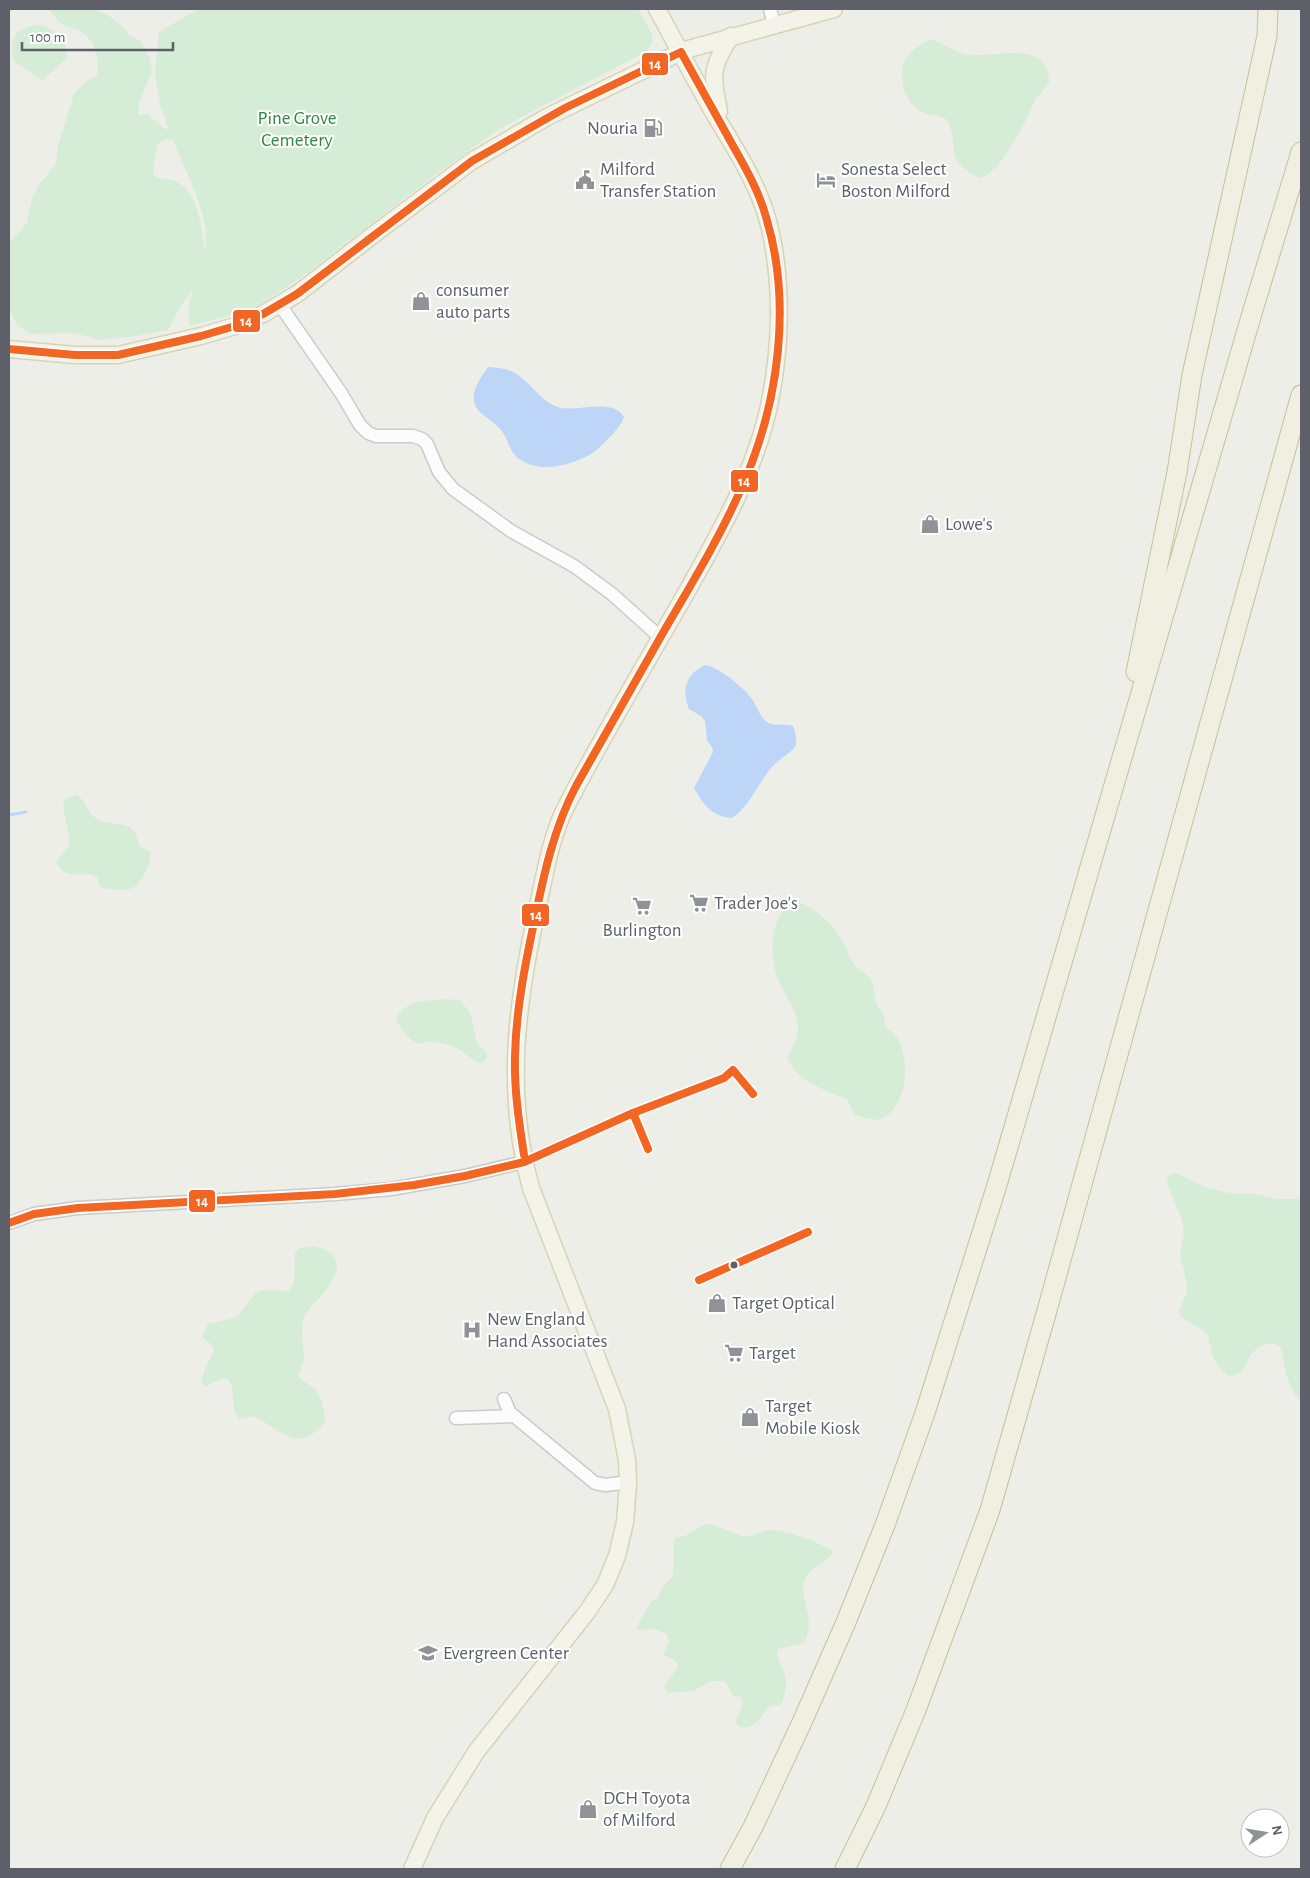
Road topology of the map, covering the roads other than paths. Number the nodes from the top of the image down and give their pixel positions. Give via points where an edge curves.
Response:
1 (657, 9) edge
2 (770, 9) edge
3 (834, 9) edge
4 (1268, 9) edge
5 (774, 25) junction
6 (731, 36) junction
7 (681, 52) junction
8 (722, 126) junction
9 (1301, 152) edge
10 (280, 305) junction
11 (9, 349) edge
12 (1301, 395) edge
13 (660, 638) junction
14 (1106, 812) junction
15 (524, 1162) junction
16 (9, 1224) edge
17 (504, 1399) dead end
18 (514, 1416) junction
19 (456, 1418) dead end
20 (628, 1482) junction
21 (412, 1869) edge
22 (730, 1869) edge
23 (845, 1869) edge

1 - 7 main road
2 - 5 street
3 - 5 main road
4 - 14 highway via 1266,36 1192,375 1156,576
5 - 6 main road
6 - 7 main road
6 - 8 main road via 717,58 714,70
7 - 8 main road
7 - 10 main road via 565,108 472,161
8 - 13 main road via 757,193 770,231 778,308 775,371 758,445 743,484
9 - 14 highway
10 - 11 main road via 228,328 118,354 75,355
10 - 13 street via 364,430 376,436 422,439 439,472 453,489 511,531 574,566 612,594
12 - 23 highway via 990,1510 916,1710 876,1806
13 - 15 main road via 585,772 563,815 552,847 526,958 516,1033 515,1077
14 - 22 highway via 969,1276 905,1469 846,1622 799,1728
15 - 16 street via 391,1189 78,1208 34,1214
15 - 20 main road via 531,1188 617,1409
17 - 18 street
18 - 19 street
18 - 20 street via 595,1483
20 - 21 main road via 626,1522 605,1585 476,1752 435,1818

